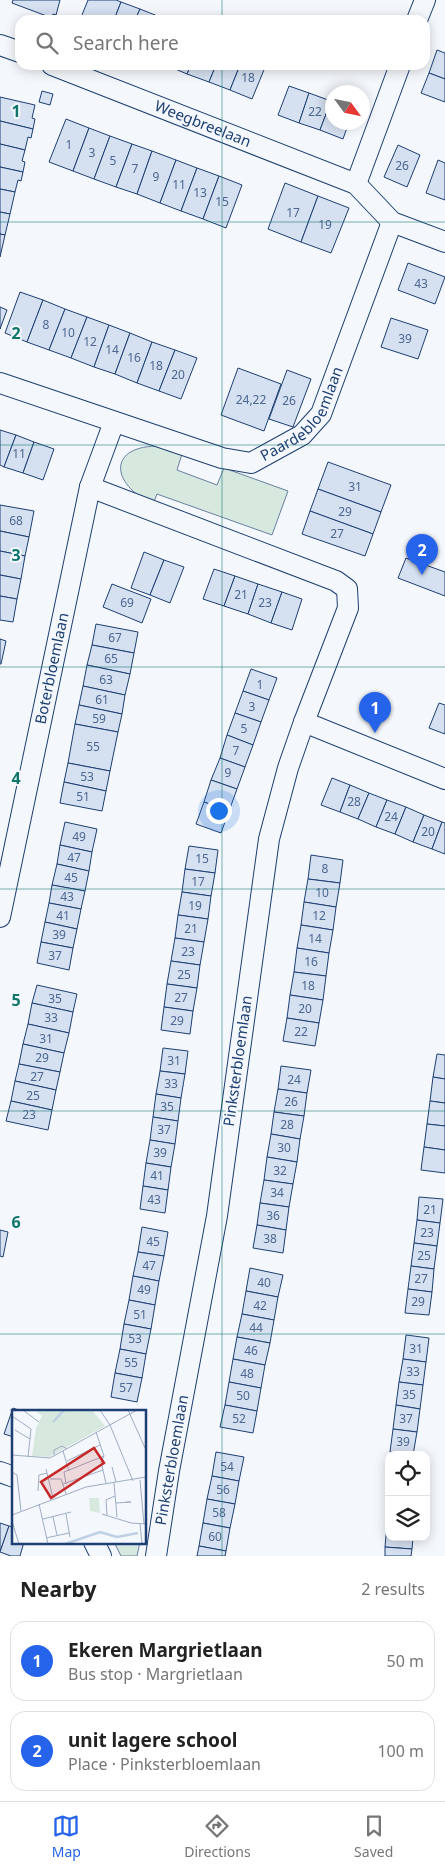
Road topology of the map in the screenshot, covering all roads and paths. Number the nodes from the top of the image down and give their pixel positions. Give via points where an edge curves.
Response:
1 (424, 0) edge
2 (419, 15) edge
3 (0, 45) edge
4 (15, 50) edge
5 (65, 70) edge
6 (398, 70) edge
7 (356, 184) junction
8 (392, 222) junction
9 (445, 242) edge
10 (0, 383) edge
11 (114, 422) junction
12 (90, 487) junction
13 (304, 722) junction
14 (445, 779) edge
15 (0, 917) edge
16 (0, 1472) edge
17 (12, 1476) edge
18 (153, 1513) edge
19 (95, 1544) edge
20 (101, 1556) edge
21 (156, 1556) edge

1 - 2 street
3 - 4 street
5 - 7 street, Weegbreelaan
6 - 7 street
7 - 8 street, Weegbreelaan
8 - 9 street, Weegbreelaan
8 - 11 street, Paardebloemlaan via 320,414 302,435 252,463 222,458
10 - 11 street, Paardebloemlaan
11 - 12 street, Boterbloemlaan
12 - 13 street, Pinksterbloemlaan via 336,581 347,589 348,608
12 - 15 street, Boterbloemlaan
13 - 14 street
13 - 18 street, Pinksterbloemlaan via 269,839 217,1216
16 - 17 street
18 - 21 street, Pinksterbloemlaan
19 - 20 street

